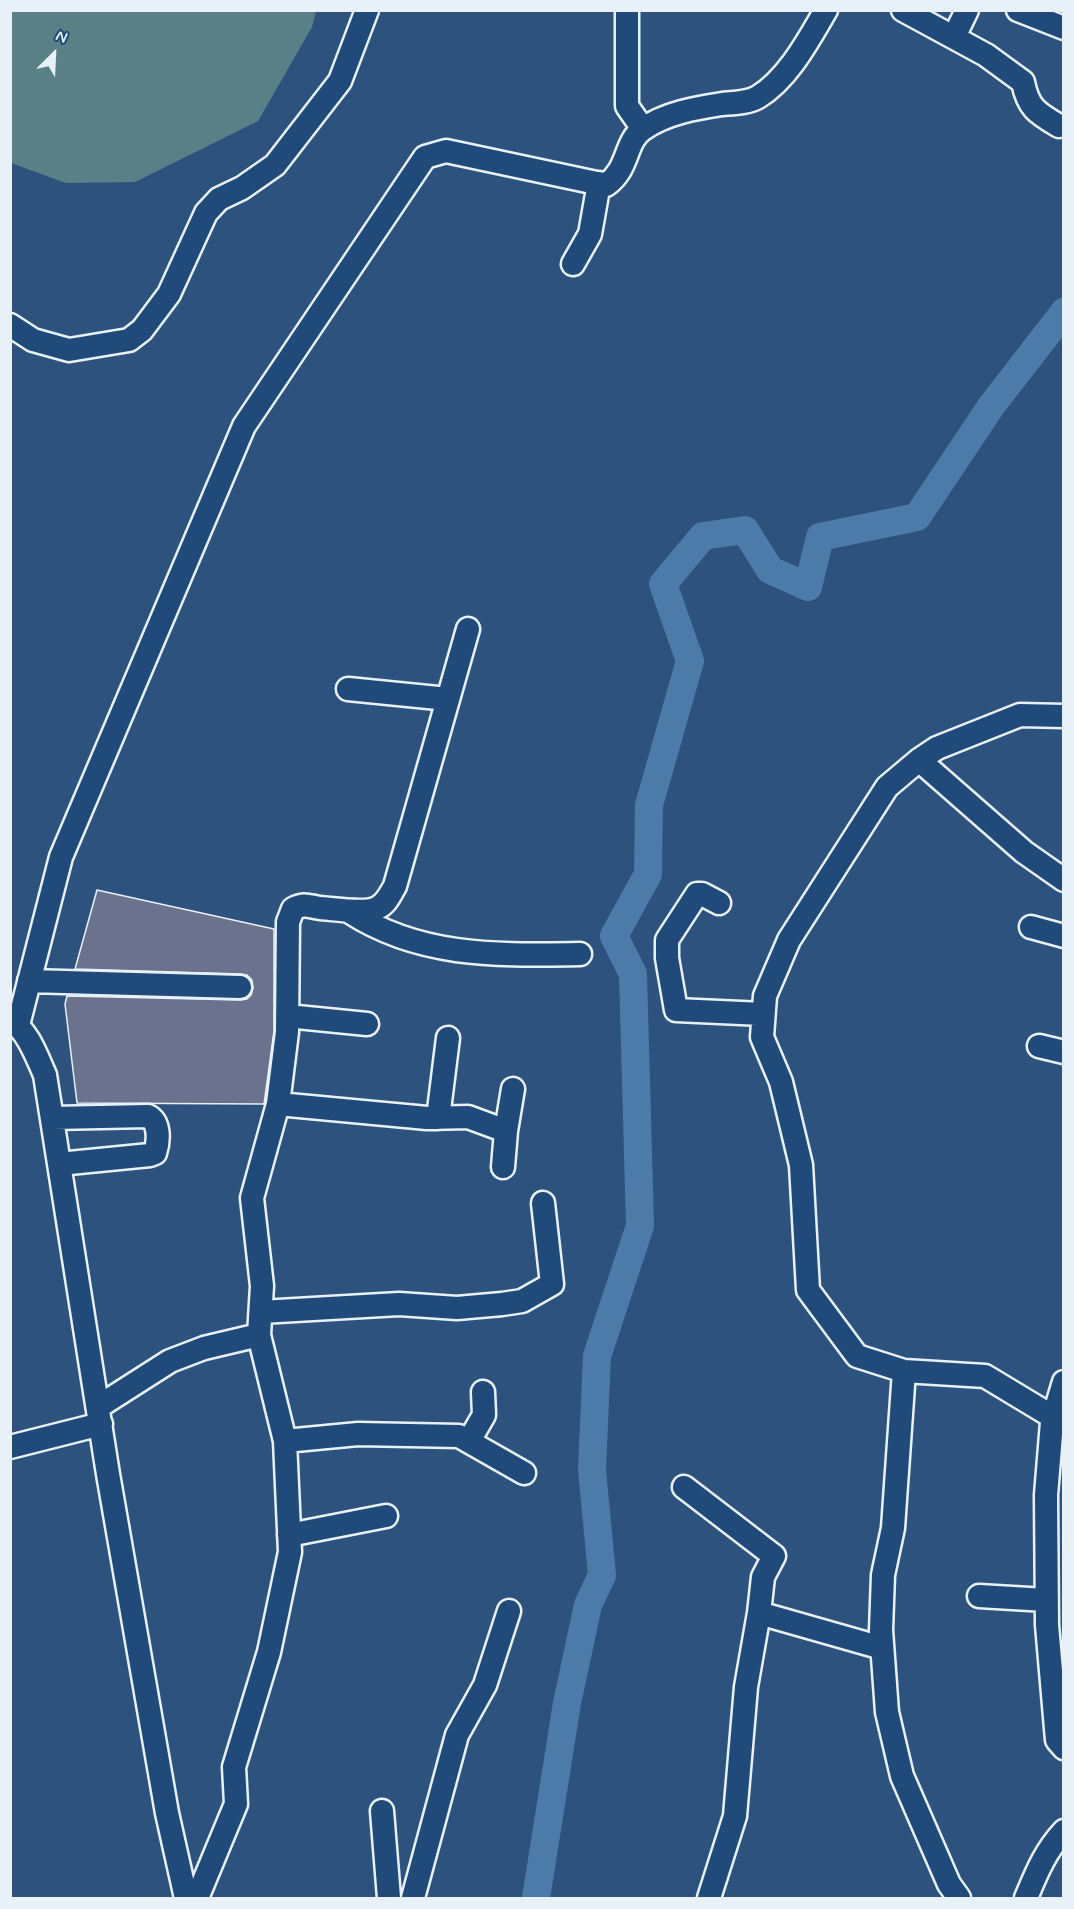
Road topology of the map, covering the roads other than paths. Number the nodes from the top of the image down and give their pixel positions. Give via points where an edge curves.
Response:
1 (367, 10) edge
2 (627, 10) edge
3 (826, 10) edge
4 (903, 10) edge
5 (967, 10) edge
6 (1018, 10) edge
7 (1064, 28) edge
8 (954, 37) junction
9 (1059, 126) dead end
10 (643, 129) junction
11 (599, 183) junction
12 (573, 264) dead end
13 (10, 325) edge
14 (468, 630) dead end
15 (348, 689) dead end
16 (448, 699) junction
17 (1064, 716) edge
18 (919, 759) junction
19 (1064, 880) edge
20 (719, 903) dead end
21 (346, 909) junction
22 (1031, 927) dead end
23 (1064, 936) edge
24 (580, 954) dead end
25 (29, 981) junction
26 (240, 987) dead end
27 (764, 1014) junction
28 (287, 1016) junction
29 (14, 1022) edge
30 (367, 1024) dead end
31 (447, 1038) dead end
32 (1039, 1046) dead end
33 (1064, 1052) edge
34 (513, 1089) dead end
35 (278, 1104) junction
36 (52, 1118) junction
37 (438, 1118) junction
38 (506, 1131) junction
39 (59, 1164) junction
40 (503, 1167) dead end
41 (543, 1203) dead end
42 (261, 1312) junction
43 (259, 1335) junction
44 (904, 1371) junction
45 (1064, 1382) edge
46 (483, 1392) dead end
47 (100, 1415) junction
48 (1056, 1423) edge
49 (285, 1441) junction
50 (469, 1442) junction
51 (10, 1447) edge
52 (524, 1473) dead end
53 (684, 1487) dead end
54 (386, 1516) dead end
55 (289, 1535) junction
56 (979, 1596) dead end
57 (1046, 1600) junction
58 (508, 1611) dead end
59 (759, 1613) junction
60 (882, 1648) junction
61 (1064, 1749) edge
62 (382, 1811) dead end
63 (1064, 1831) edge
64 (186, 1899) edge
65 (197, 1899) edge
66 (388, 1899) edge
67 (413, 1899) edge
68 (709, 1899) edge
69 (959, 1899) edge
70 (1026, 1899) edge

1 - 13 street via 340,81 275,165 219,200 206,213 169,294 142,330 129,340 69,350 33,340
2 - 10 street via 627,106
3 - 10 street via 793,64 758,98 707,106 667,117
4 - 8 street
5 - 8 street
6 - 7 street
8 - 9 street via 1023,82 1027,100 1039,115
10 - 11 street via 634,136 616,178 606,185
11 - 12 street via 590,234
11 - 25 street via 446,151 425,157 244,426 61,857
14 - 16 street
15 - 16 street
16 - 21 street via 395,886 378,908
17 - 18 street via 1020,715
18 - 19 street via 1024,852
18 - 27 street via 887,787 789,940 765,996
20 - 27 street via 697,894 667,940 676,1010
21 - 24 street via 366,922 440,948 490,955
21 - 28 street via 302,904 292,909 288,922
22 - 23 street
25 - 26 street
25 - 29 street
27 - 44 street via 762,1036 781,1083 801,1165 808,1290 857,1356
28 - 30 street
28 - 35 street
29 - 36 street via 32,1044 45,1075
31 - 37 street
32 - 33 street
34 - 38 street
35 - 37 street
35 - 42 street via 252,1198 262,1286
36 - 39 street
36 - 39 street via 148,1116 156,1124 155,1153
37 - 38 street via 468,1118
38 - 40 street
39 - 47 street
41 - 42 street via 552,1284 522,1301 458,1308 399,1304
42 - 43 street
43 - 47 street via 170,1361
43 - 49 street
44 - 48 street via 985,1376
44 - 60 street via 893,1528 883,1575
45 - 48 street
46 - 50 street via 484,1415
47 - 51 street
47 - 64 street via 167,1813
48 - 57 street via 1046,1495
49 - 50 street via 401,1433 459,1436
49 - 55 street
50 - 52 street
53 - 59 street via 774,1556 763,1577
54 - 55 street
55 - 65 street via 291,1552 268,1652 234,1767 236,1804
56 - 57 street
57 - 61 street via 1057,1740
58 - 67 street via 485,1685 457,1735
59 - 60 street
59 - 68 street via 746,1688 735,1816
60 - 69 street via 887,1712 903,1776
62 - 66 street
63 - 70 street via 1037,1869

